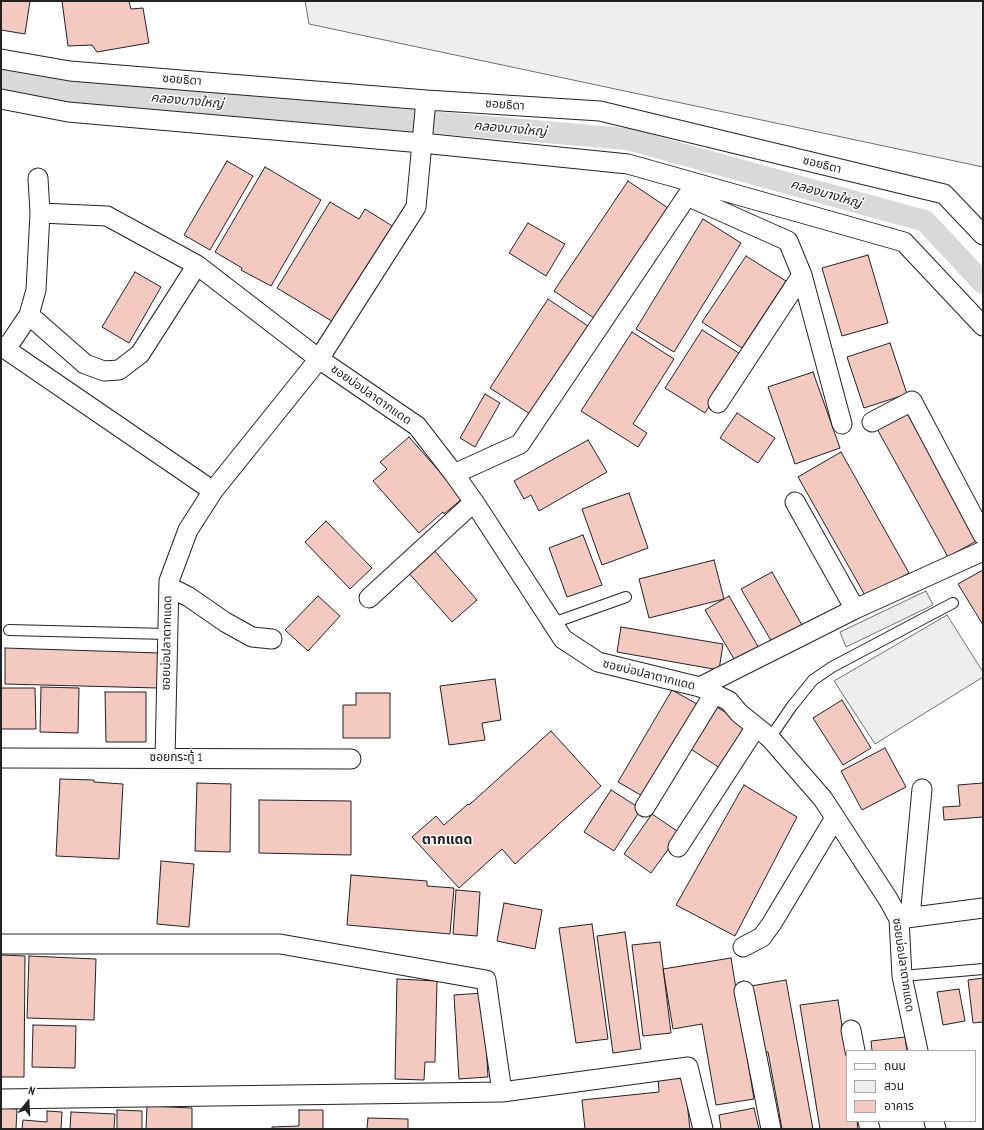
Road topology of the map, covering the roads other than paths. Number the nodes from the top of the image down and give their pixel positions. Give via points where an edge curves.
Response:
1 (1, 59) edge
2 (1, 99) edge
3 (426, 100) junction
4 (422, 144) junction
5 (38, 178) dead end
6 (40, 213) junction
7 (983, 235) edge
8 (197, 265) junction
9 (802, 275) junction
10 (29, 315) junction
11 (983, 326) edge
12 (3, 348) edge
13 (319, 358) junction
14 (718, 403) dead end
15 (872, 422) dead end
16 (842, 424) dead end
17 (454, 474) junction
18 (213, 491) junction
19 (474, 502) junction
20 (795, 502) dead end
21 (983, 535) edge
22 (983, 552) edge
23 (168, 581) junction
24 (626, 597) dead end
25 (369, 598) dead end
26 (953, 604) dead end
27 (855, 609) junction
28 (553, 623) junction
29 (10, 630) dead end
30 (167, 634) junction
31 (272, 639) dead end
32 (707, 691) junction
33 (763, 732) junction
34 (1, 758) edge
35 (165, 758) junction
36 (351, 759) dead end
37 (922, 789) dead end
38 (646, 807) dead end
39 (835, 818) junction
40 (678, 847) dead end
41 (983, 908) edge
42 (904, 918) junction
43 (1, 944) edge
44 (743, 947) dead end
45 (983, 969) edge
46 (902, 976) junction
47 (744, 991) dead end
48 (851, 1030) dead end
49 (855, 1050) edge
50 (918, 1050) edge
51 (502, 1092) junction
52 (1, 1099) edge
53 (704, 1129) edge
54 (772, 1129) edge

1 - 3 street, ซอยธิดา via 70,71
2 - 4 street via 68,112
3 - 4 street, ซอยบ่อปลาตากแดด
3 - 7 street, ซอยธิดา via 600,111 944,194
4 - 11 street via 628,164 904,242
4 - 13 street, ซอยบ่อปลาตากแดด via 416,207
5 - 6 street
6 - 8 street via 107,216
6 - 10 street via 36,290
8 - 10 street via 140,354 119,370 104,371 85,364
8 - 13 street
9 - 14 street
9 - 16 street
9 - 17 street via 788,241 687,196 520,444
10 - 12 street
12 - 18 street
13 - 17 street, ซอยบ่อปลาตากแดด via 416,426
13 - 18 street, ซอยบ่อปลาตากแดด
15 - 21 street via 912,400
17 - 19 street, ซอยบ่อปลาตากแดด
18 - 23 street, ซอยบ่อปลาตากแดด via 188,530
19 - 25 street
19 - 28 street, ซอยบ่อปลาตากแดด
20 - 27 street
22 - 27 street
23 - 30 street, ซอยบ่อปลาตากแดด
23 - 31 street via 171,588 225,622 252,636
24 - 28 lane
26 - 33 lane via 832,667 813,680 792,706
27 - 32 street
28 - 32 street, ซอยบ่อปลาตากแดด via 563,639 598,662
29 - 30 lane
30 - 35 street, ซอยบ่อปลาตากแดด
32 - 33 street, ซอยบ่อปลาตากแดด via 728,701
32 - 38 street
33 - 39 street, ซอยบ่อปลาตากแดด via 823,799
33 - 40 street
34 - 35 street, ซอยกระทู้ 1
35 - 36 street, ซอยกระทู้ 1
37 - 42 street
39 - 42 street, ซอยบ่อปลาตากแดด via 888,899
39 - 44 street via 772,923 762,937
41 - 42 street
42 - 46 street, ซอยบ่อปลาตากแดด
43 - 51 street via 280,944 486,980
45 - 46 lane
46 - 50 street, ซอยบ่อปลาตากแดด
47 - 54 street
48 - 49 street
51 - 52 street
51 - 53 street via 688,1066

